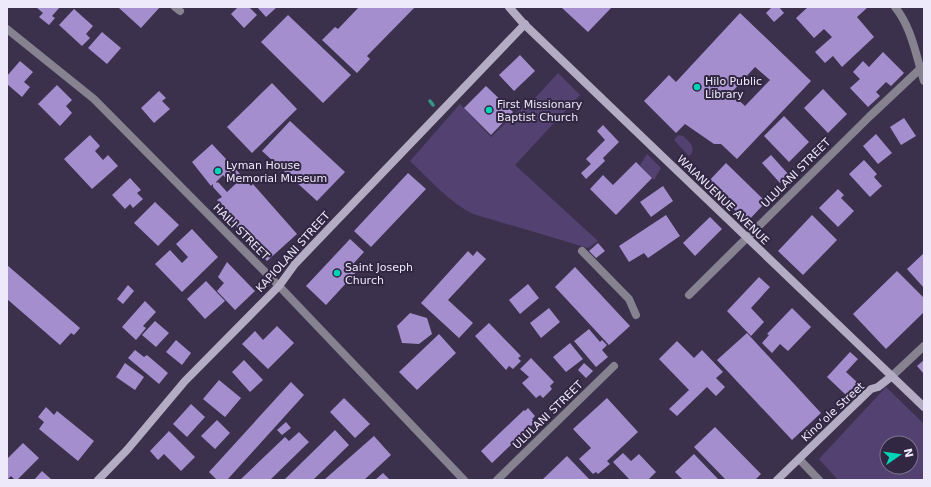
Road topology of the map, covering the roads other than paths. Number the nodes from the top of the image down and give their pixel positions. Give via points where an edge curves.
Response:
1 (509, 7) edge
2 (895, 7) edge
3 (525, 24) junction
4 (7, 29) edge
5 (920, 69) junction
6 (924, 81) edge
7 (747, 238) junction
8 (582, 251) dead end
9 (279, 286) junction
10 (689, 295) dead end
11 (636, 315) dead end
12 (924, 346) edge
13 (614, 366) dead end
14 (892, 376) junction
15 (924, 407) edge
16 (799, 459) junction
17 (98, 480) edge
18 (464, 480) edge
19 (498, 480) edge
20 (777, 480) edge
21 (819, 480) edge

1 - 3 street, WAIANUENUE AVENUE
2 - 5 street via 902,16 913,43
3 - 7 street, WAIANUENUE AVENUE
3 - 9 street, KAPIOLANI STREET via 295,264
4 - 9 street, HAILI STREET via 94,99
5 - 6 street
5 - 7 street, ULULANI STREET
7 - 10 street, ULULANI STREET
7 - 14 street, WAIANUENUE AVENUE
8 - 11 street via 629,299
9 - 17 street, KAPIOLANI STREET via 185,381
9 - 18 street, HAILI STREET
12 - 14 street, Kinoʻole Street
13 - 19 street, ULULANI STREET
14 - 15 street, WAIANUENUE AVENUE
14 - 16 street, Kinoʻole Street via 878,387 870,389
16 - 20 street, Kinoʻole Street
16 - 21 street

